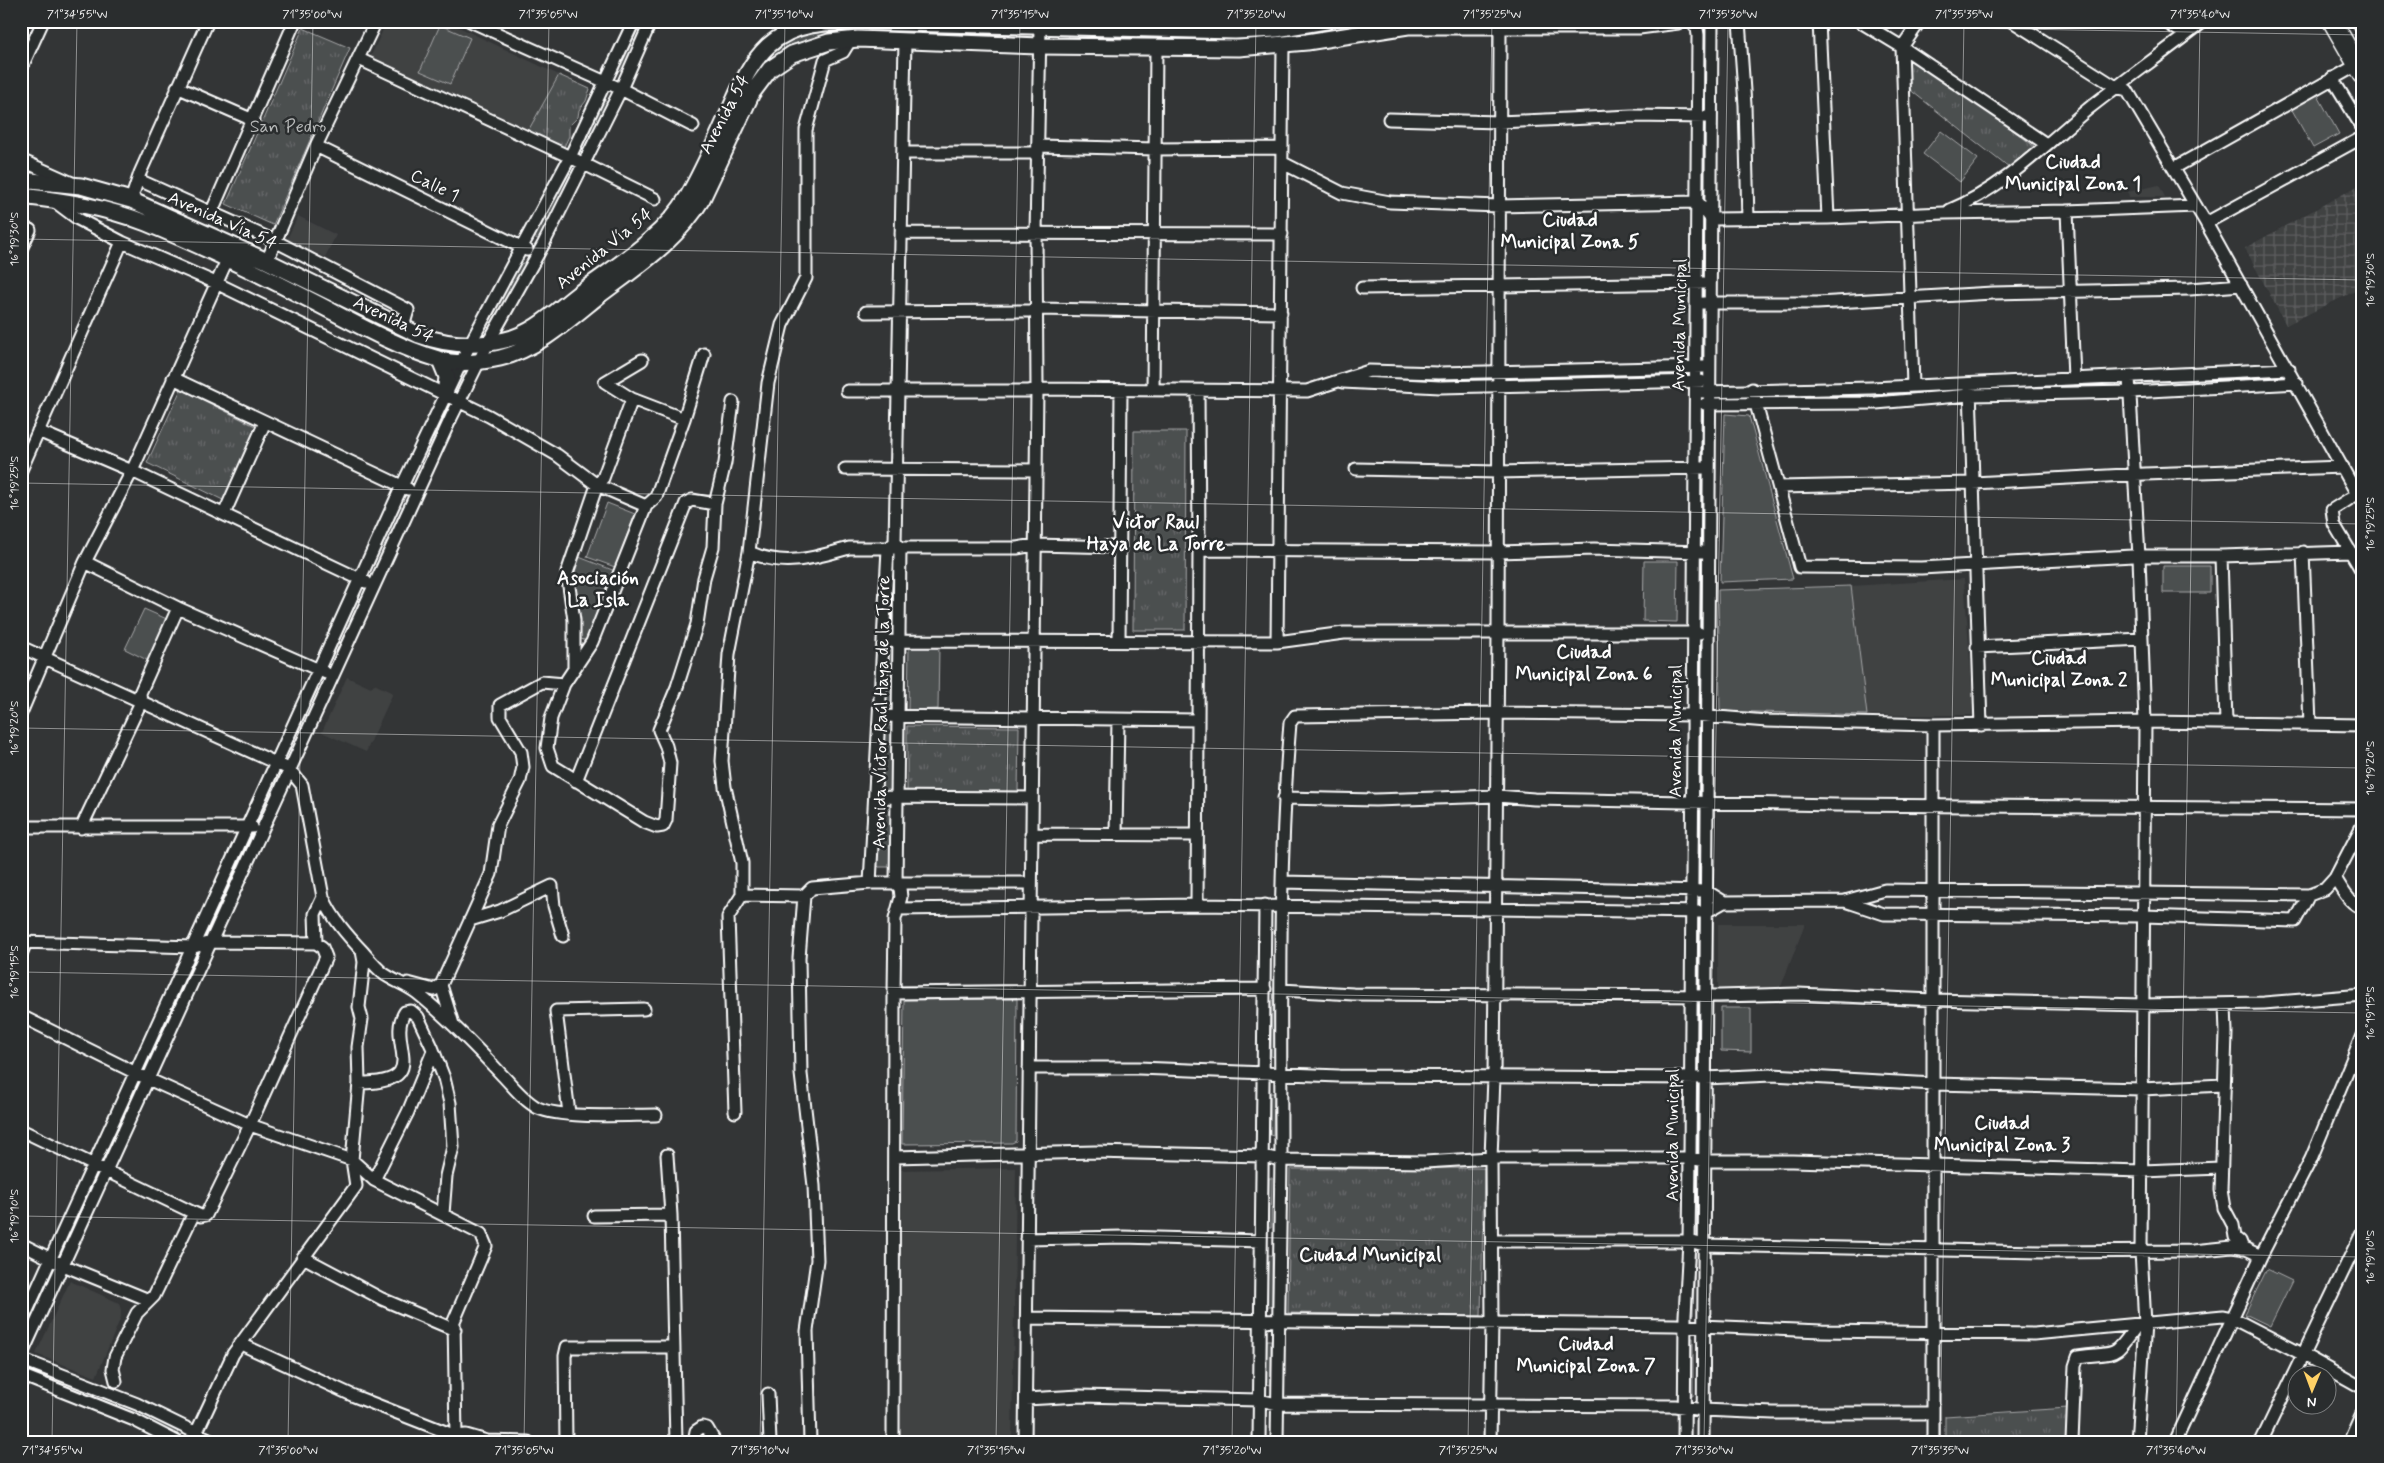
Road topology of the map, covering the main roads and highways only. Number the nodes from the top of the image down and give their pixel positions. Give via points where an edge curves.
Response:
1 (1326, 21) edge
2 (1678, 21) edge
3 (2332, 21) edge
4 (967, 24) edge
5 (2360, 70) edge
6 (21, 180) edge
7 (21, 196) edge
8 (440, 360) junction
9 (445, 396) road end

1 - 4 main road, Avenida Vía 54 via 1235,31
2 - 8 main road, Avenida 54 via 1639,26 1408,26 1283,45 1239,48 1039,46 851,39 803,49 770,69 752,93 694,211 660,249 530,347 512,355 479,361
3 - 5 highway
4 - 6 main road, Avenida Vía 54 via 820,22 797,28 778,38 752,65 697,179 674,215 649,240 540,323 518,336 488,343 435,341 131,200 81,186
7 - 8 main road, Avenida 54 via 82,204 147,224 381,336
8 - 9 main road via 447,376

